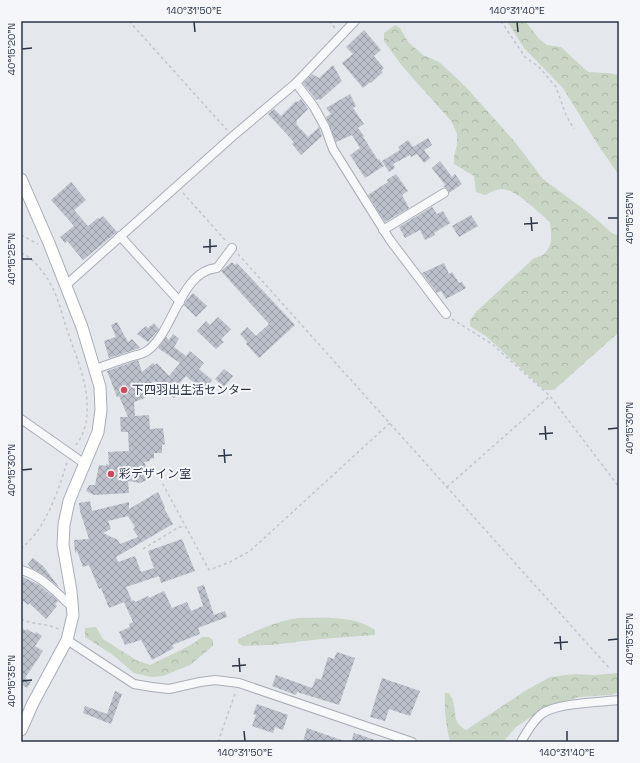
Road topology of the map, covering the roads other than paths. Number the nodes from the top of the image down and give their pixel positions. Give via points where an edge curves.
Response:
1 (355, 21) edge
2 (296, 83) junction
3 (21, 179) edge
4 (444, 193) dead end
5 (383, 230) junction
6 (120, 236) junction
7 (232, 248) road end
8 (66, 285) junction
9 (180, 302) junction
10 (446, 314) road end
11 (95, 369) junction
12 (21, 419) edge
13 (85, 464) junction
14 (21, 570) edge
15 (72, 608) junction
16 (68, 637) junction
17 (619, 700) edge
18 (21, 730) edge
19 (412, 742) edge
20 (521, 742) edge

1 - 2 street
2 - 5 street via 314,107 333,149
2 - 6 street
3 - 8 street
4 - 5 street
5 - 10 street
6 - 8 street
6 - 9 street
7 - 9 street via 217,268 209,268 199,274
8 - 11 street
9 - 11 street via 156,343 146,352
11 - 13 street via 100,387 101,410 98,432
12 - 13 street
13 - 15 street via 69,501 64,525 63,545 72,591
14 - 15 street via 41,581
15 - 16 street
16 - 18 street
16 - 19 street via 134,684 169,689 215,680 238,683
17 - 20 street via 562,706 543,713 527,730

